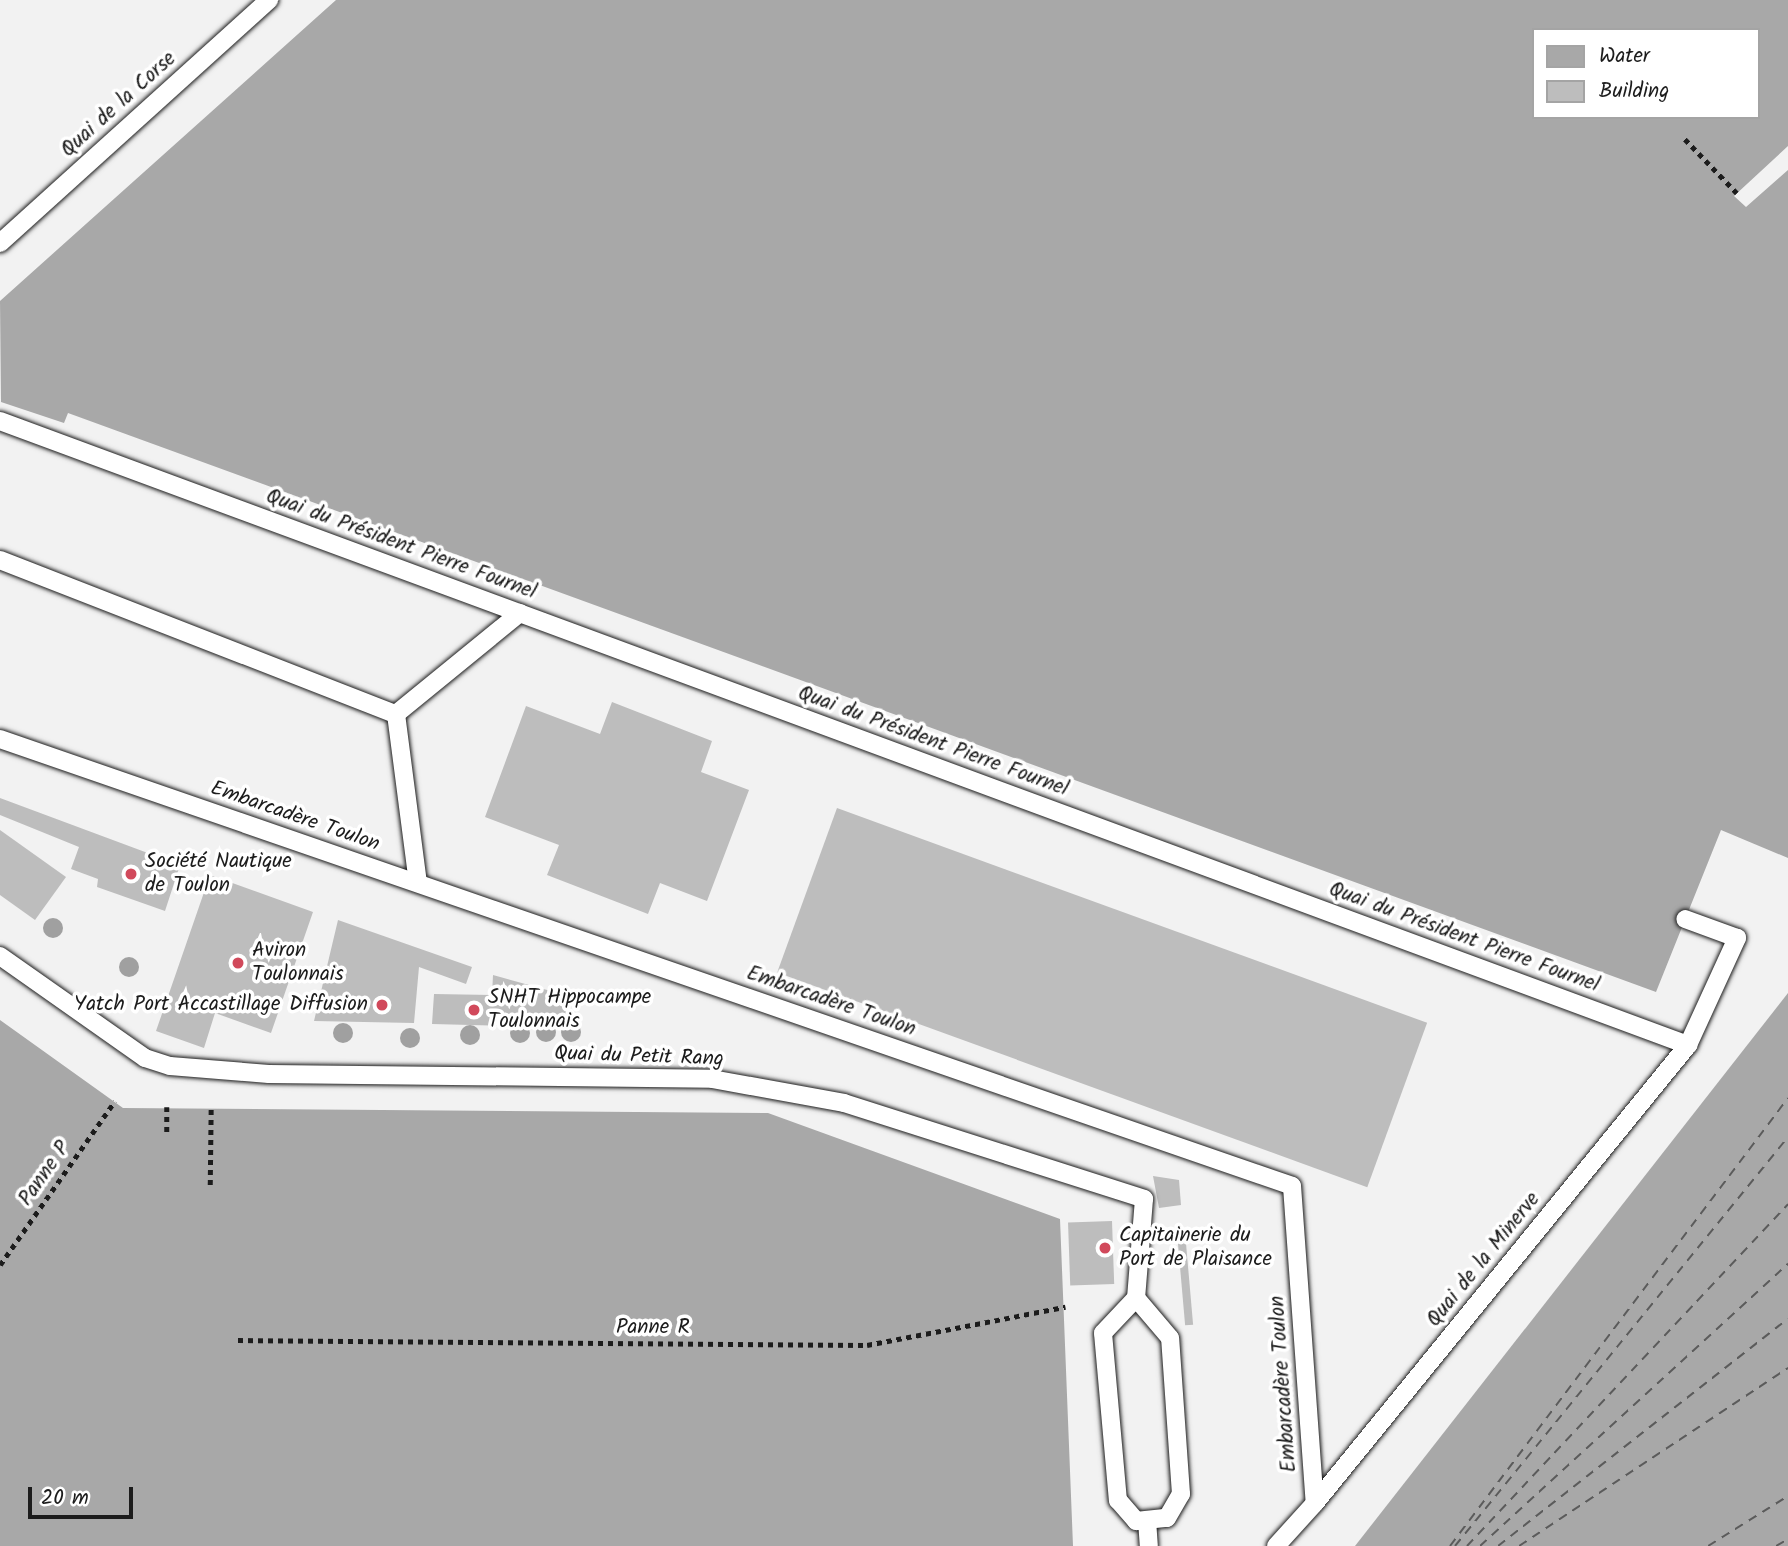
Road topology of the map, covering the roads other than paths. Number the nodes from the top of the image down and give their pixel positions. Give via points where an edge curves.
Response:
1 (269, 0) edge
2 (0, 243) edge
3 (0, 421) edge
4 (0, 560) edge
5 (520, 613) junction
6 (397, 714) junction
7 (0, 739) edge
8 (418, 883) junction
9 (1685, 919) dead end
10 (0, 956) edge
11 (1688, 1045) junction
12 (1136, 1298) junction
13 (1315, 1503) junction
14 (1147, 1520) junction
15 (1149, 1546) edge
16 (1276, 1546) edge

1 - 2 lane, Quai de la Corse
3 - 5 lane, Quai du Président Pierre Fournel
4 - 6 lane
5 - 6 lane
5 - 11 lane, Quai du Président Pierre Fournel
6 - 8 lane
7 - 8 lane, Embarcadère Toulon
8 - 13 lane, Embarcadère Toulon via 1292,1186
9 - 11 lane via 1737,938
10 - 12 lane, Quai du Petit Rang via 145,1058 269,1073 712,1079 844,1103 1144,1199
11 - 13 lane, Quai de la Minerve
12 - 14 lane via 1103,1333 1118,1500 1136,1521
12 - 14 lane via 1170,1338 1181,1494 1167,1518
13 - 16 lane
14 - 15 lane

